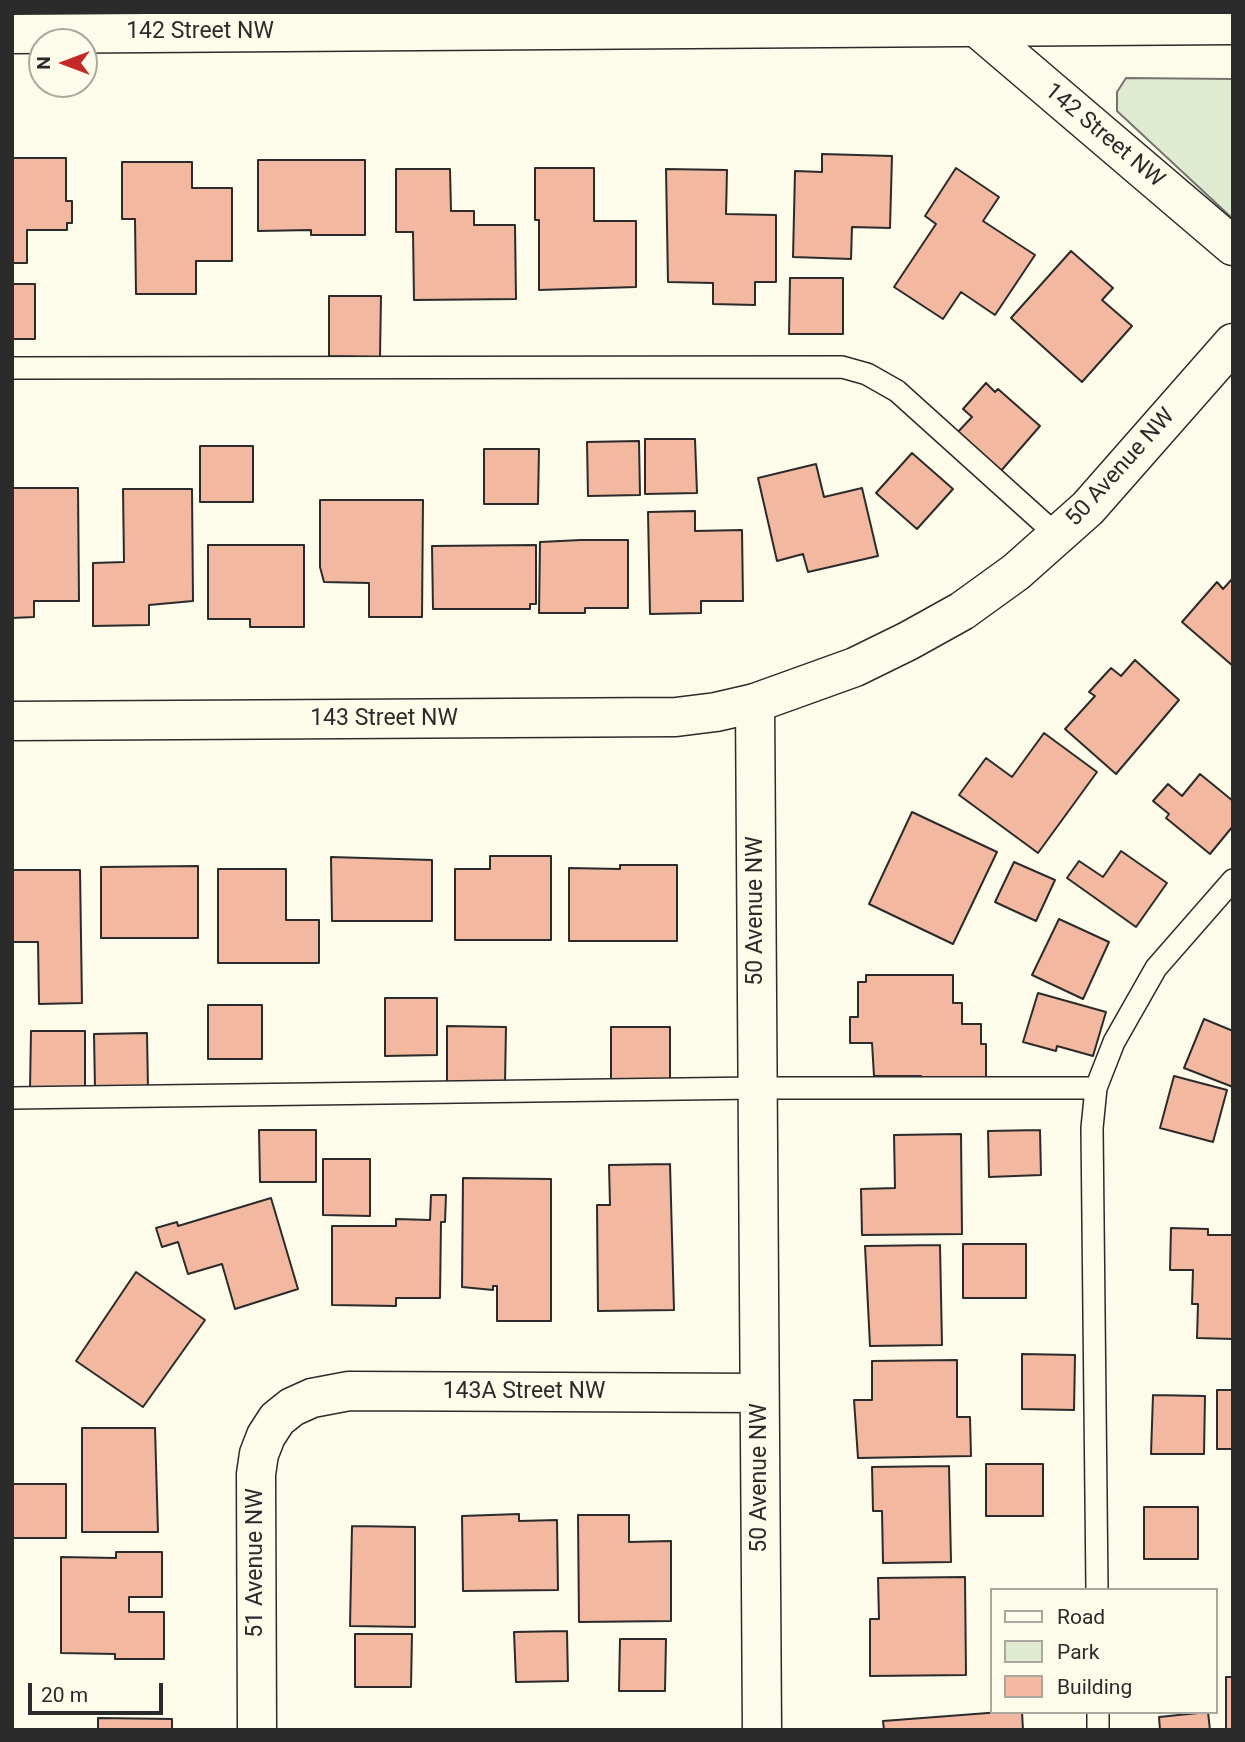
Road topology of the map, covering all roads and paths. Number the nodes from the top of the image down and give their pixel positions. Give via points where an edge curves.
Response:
1 (770, 20) edge
2 (143, 23) edge
3 (1233, 25) edge
4 (975, 26) junction
5 (12, 34) edge
6 (1233, 246) edge
7 (1233, 343) edge
8 (12, 368) edge
9 (1059, 537) junction
10 (755, 703) junction
11 (12, 721) edge
12 (1233, 880) edge
13 (757, 1088) junction
14 (1096, 1088) junction
15 (12, 1098) edge
16 (759, 1392) junction
17 (292, 1407) joint
18 (1097, 1588) edge
19 (257, 1730) edge
20 (762, 1730) edge

1 - 2 street, 142 Street NW
1 - 4 street, 142 Street NW
2 - 5 street, 142 Street NW
3 - 4 street, 142 Street NW
4 - 6 street, 142 Street NW
7 - 9 street, 50 Avenue NW
8 - 9 lane via 842,367 867,374 897,391
9 - 10 street, 50 Avenue NW via 962,611 908,641 855,667
10 - 11 street, 143 Street NW via 716,712 638,718
10 - 13 street, 50 Avenue NW
12 - 14 lane via 1156,968 1114,1042
13 - 14 lane
13 - 15 lane
13 - 16 street, 50 Avenue NW
14 - 18 lane
16 - 17 street, 143A Street NW via 349,1391
16 - 20 street, 50 Avenue NW
17 - 19 street, 51 Avenue NW via 266,1436 256,1474

